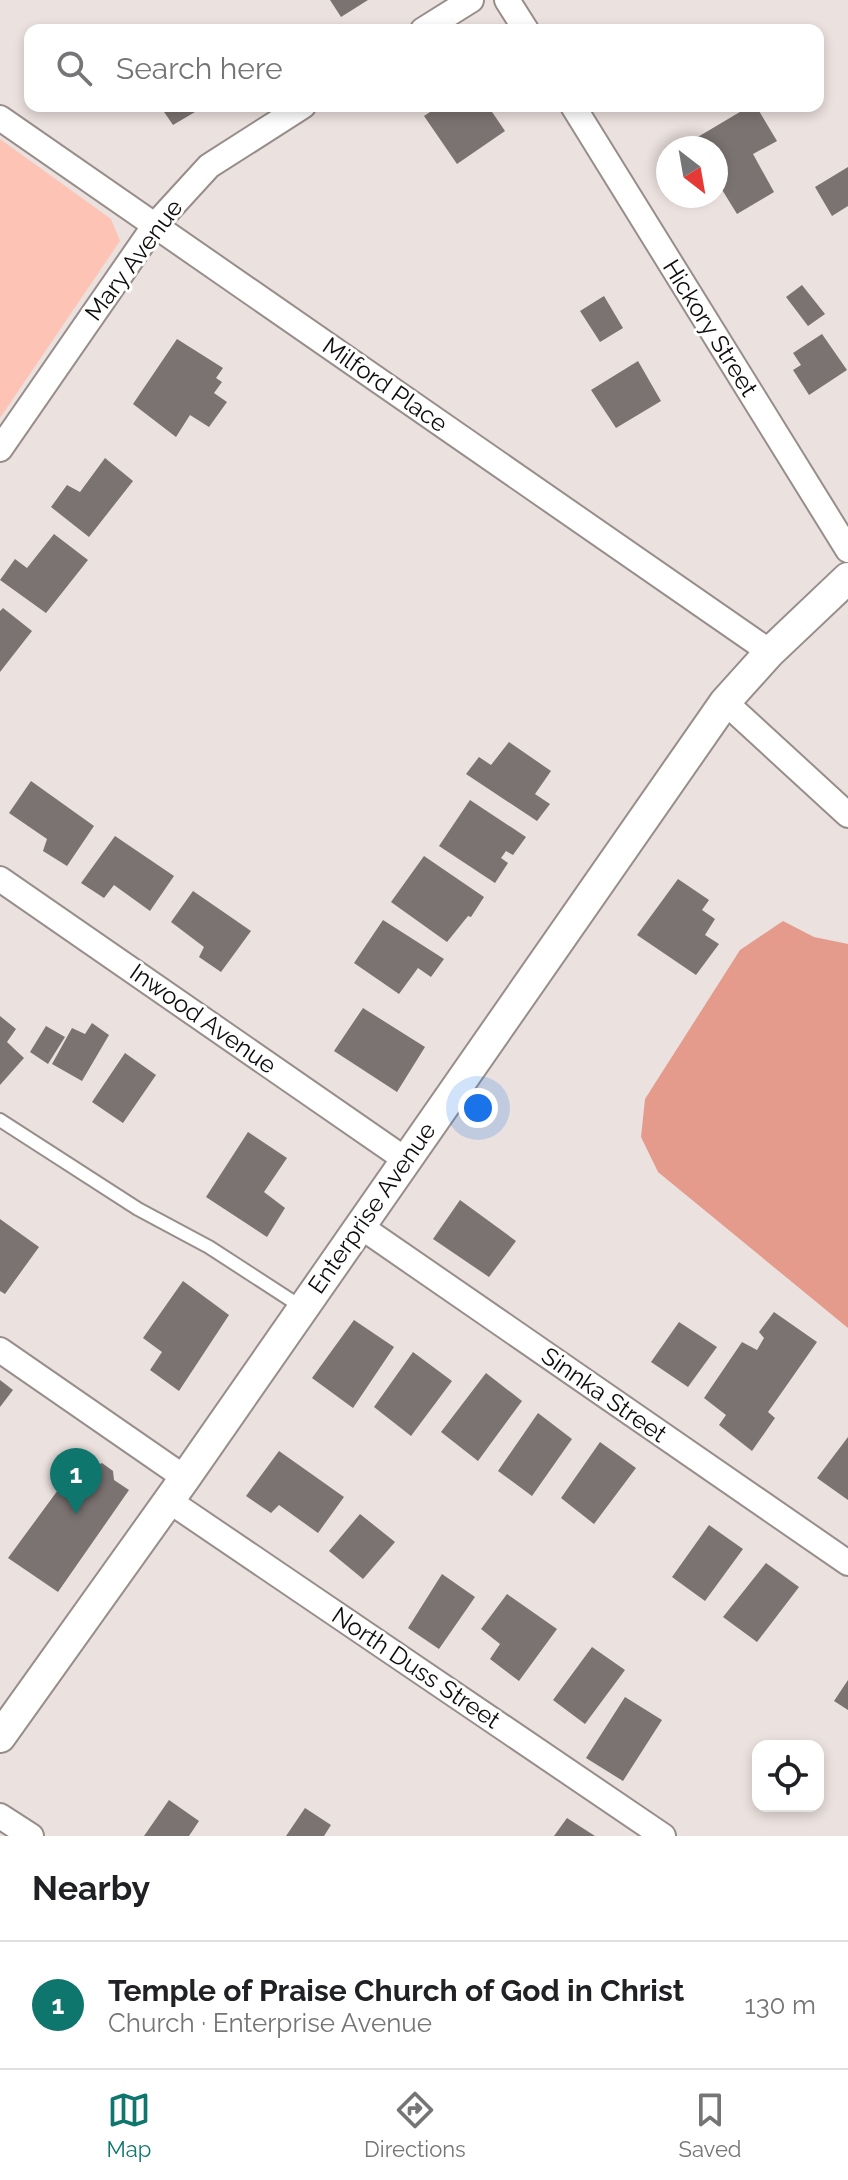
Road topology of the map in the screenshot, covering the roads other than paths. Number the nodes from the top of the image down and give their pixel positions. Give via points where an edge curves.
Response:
1 (471, 0) edge
2 (507, 0) edge
3 (433, 24) edge
4 (522, 24) edge
5 (294, 112) edge
6 (577, 112) edge
7 (0, 118) edge
8 (155, 225) junction
9 (0, 449) edge
10 (848, 550) edge
11 (848, 578) edge
12 (770, 652) junction
13 (725, 702) junction
14 (848, 815) edge
15 (0, 879) edge
16 (0, 1120) edge
17 (406, 1160) junction
18 (360, 1226) junction
19 (303, 1308) junction
20 (0, 1350) edge
21 (177, 1489) junction
22 (848, 1563) edge
23 (0, 1737) edge
24 (0, 1816) edge
25 (31, 1836) edge
26 (663, 1836) edge

1 - 3 street
2 - 4 street
5 - 8 street, Mary Avenue via 209,166
6 - 10 street, Hickory Street
7 - 8 street, Milford Place
8 - 9 street, Mary Avenue
8 - 12 street, Milford Place
11 - 12 street, Enterprise Avenue
12 - 13 street, Enterprise Avenue
13 - 14 street
13 - 17 street, Enterprise Avenue
15 - 17 street, Inwood Avenue
16 - 19 lane
17 - 18 street, Enterprise Avenue
18 - 19 street, Enterprise Avenue
18 - 22 street, Sinnka Street
19 - 21 street, Enterprise Avenue
20 - 21 street, North Duss Street
21 - 23 street, Enterprise Avenue
21 - 26 street, North Duss Street
24 - 25 street

